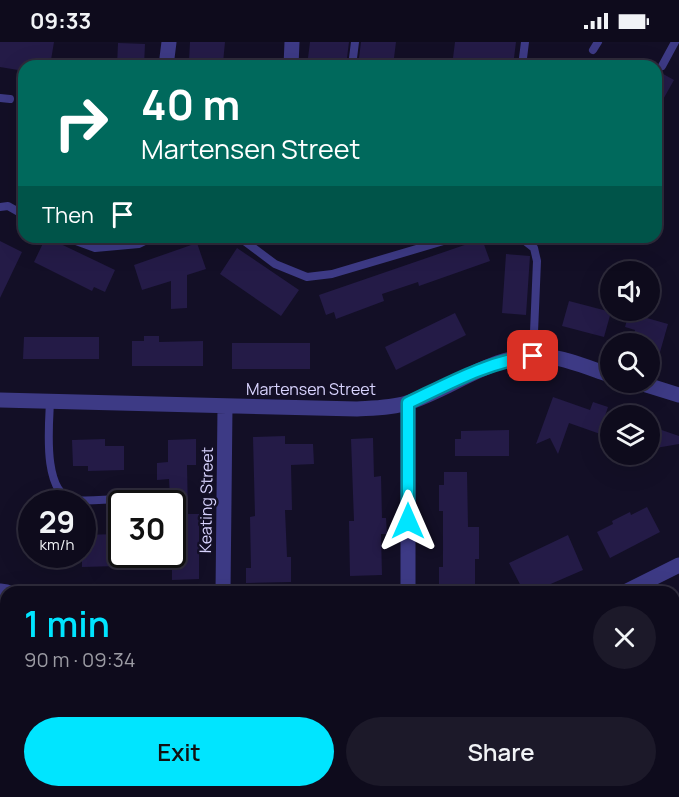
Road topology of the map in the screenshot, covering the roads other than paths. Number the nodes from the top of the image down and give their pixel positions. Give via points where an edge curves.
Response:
1 (169, 42) edge
2 (292, 42) edge
3 (356, 42) edge
4 (525, 42) edge
5 (598, 42) edge
6 (675, 42) edge
7 (593, 50) dead end
8 (167, 60) edge
9 (291, 60) edge
10 (353, 60) edge
11 (523, 60) edge
12 (662, 66) dead end
13 (0, 98) edge
14 (10, 99) dead end
15 (0, 207) edge
16 (18, 212) edge
17 (81, 243) edge
18 (141, 243) edge
19 (246, 243) edge
20 (437, 243) edge
21 (528, 243) edge
22 (533, 356) junction
23 (600, 372) edge
24 (660, 389) edge
25 (679, 395) edge
26 (0, 400) edge
27 (50, 402) junction
28 (408, 403) junction
29 (225, 407) junction
30 (108, 499) edge
31 (679, 565) edge
32 (223, 586) edge
33 (408, 586) edge
34 (638, 586) edge

1 - 8 street
2 - 9 street
3 - 10 lane
4 - 11 lane
5 - 7 lane
6 - 12 lane
13 - 14 lane
15 - 16 lane
17 - 18 lane via 95,248
19 - 20 lane via 275,264 307,277 332,274
21 - 22 lane via 534,248 537,261
22 - 23 street, Martensen Street
22 - 28 street, Martensen Street via 488,366
24 - 25 street
26 - 27 street, Martensen Street
27 - 29 street, Martensen Street
27 - 30 lane via 49,459 57,488 72,500
28 - 29 street, Martensen Street via 357,409
28 - 33 street
29 - 32 street, Keating Street
31 - 34 street

